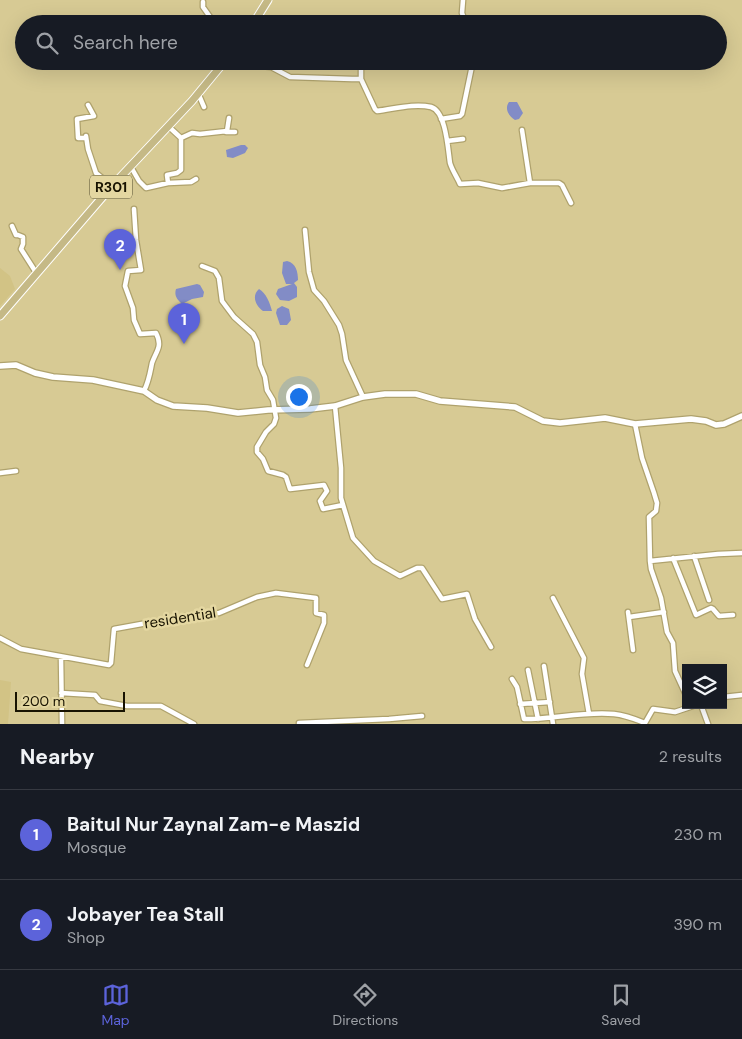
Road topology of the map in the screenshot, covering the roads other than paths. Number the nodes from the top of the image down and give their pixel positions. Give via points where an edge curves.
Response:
1 (268, 0) edge
2 (463, 0) edge
3 (203, 2) dead end
4 (209, 15) edge
5 (259, 15) edge
6 (463, 15) edge
7 (218, 70) edge
8 (276, 70) edge
9 (361, 70) edge
10 (471, 70) edge
11 (361, 79) junction
12 (198, 94) junction
13 (88, 105) dead end
14 (204, 107) dead end
15 (229, 118) dead end
16 (441, 119) junction
17 (168, 126) junction
18 (522, 130) dead end
19 (224, 132) junction
20 (235, 132) dead end
21 (180, 138) junction
22 (463, 139) dead end
23 (447, 141) junction
24 (131, 166) junction
25 (196, 178) dead end
26 (168, 183) junction
27 (530, 183) junction
28 (112, 186) junction
29 (571, 203) dead end
30 (134, 210) dead end
31 (12, 226) dead end
32 (305, 230) dead end
33 (202, 266) dead end
34 (37, 274) junction
35 (0, 316) edge
36 (0, 366) edge
37 (144, 390) junction
38 (362, 397) junction
39 (335, 406) junction
40 (274, 410) junction
41 (742, 416) edge
42 (635, 424) junction
43 (16, 471) dead end
44 (0, 473) edge
45 (343, 505) junction
46 (742, 553) edge
47 (694, 556) junction
48 (673, 558) junction
49 (650, 561) junction
50 (553, 598) dead end
51 (709, 600) dead end
52 (664, 612) junction
53 (733, 615) dead end
54 (0, 638) edge
55 (491, 647) dead end
56 (633, 650) dead end
57 (61, 657) junction
58 (308, 665) dead end
59 (544, 666) dead end
60 (528, 670) dead end
61 (512, 679) dead end
62 (682, 687) edge
63 (61, 693) junction
64 (742, 695) edge
65 (727, 697) edge
66 (550, 702) junction
67 (535, 703) junction
68 (520, 704) junction
69 (684, 709) edge
70 (702, 709) edge
71 (589, 714) junction
72 (422, 716) dead end
73 (538, 719) junction
74 (552, 721) edge
75 (360, 722) edge
76 (299, 723) edge
77 (62, 724) edge
78 (194, 724) edge
79 (708, 724) edge

1 - 5 main road
2 - 6 street
3 - 4 street
7 - 12 main road, R301
8 - 11 street via 290,78
9 - 11 street
10 - 16 street via 462,114
11 - 16 street via 374,109 433,107
12 - 14 street
12 - 17 main road, R301
13 - 28 street via 94,116 77,119 78,138 86,137 96,173
15 - 19 street via 228,130
16 - 23 street
17 - 21 street
17 - 24 main road, R301
18 - 27 street
19 - 20 street
19 - 21 street via 192,132
21 - 26 street via 181,170 167,175
22 - 23 street
23 - 27 street via 450,164 460,184 478,183 502,188
24 - 26 street via 146,188
24 - 28 main road, R301
25 - 26 street via 192,182
27 - 29 street via 561,184
28 - 34 main road, R301
30 - 37 street via 141,270 128,271 125,286 140,334 156,333 158,338 158,353
31 - 34 street via 16,235 23,237 21,248
32 - 38 street via 314,290 339,325 346,360
33 - 40 street via 215,271 222,301 257,342 265,386 273,400
34 - 35 main road, R301
36 - 37 street via 16,365 53,377 92,380
37 - 40 street via 173,406 238,413
38 - 39 street
38 - 42 street via 416,394 440,401 515,407 543,421 575,422 605,418
39 - 40 street
39 - 45 street
40 - 45 street via 274,424 257,447 268,471 286,477 290,489 324,485 327,491 320,501 323,509
41 - 42 street via 716,425 691,419
42 - 49 street via 657,503 656,512 648,517
43 - 44 street
45 - 55 street via 353,538 374,561 400,576 422,568 442,599 467,594
46 - 47 street
47 - 48 street
47 - 51 street
48 - 49 street
48 - 53 street via 696,615 711,608 720,616
49 - 52 street
50 - 71 street via 584,658 582,674
52 - 56 street via 628,614
52 - 62 street via 667,632 673,643 675,671
54 - 57 street, residential via 21,649
57 - 58 street, residential via 109,664 114,629 219,613 256,597 276,593 316,598 316,613 324,615
57 - 63 street
59 - 66 street
60 - 67 street
61 - 68 street
63 - 77 street
63 - 78 street via 95,695 100,702 127,706 161,706
64 - 65 street
66 - 67 street
66 - 74 street
67 - 68 street
67 - 73 street
68 - 73 street via 524,719
69 - 71 street via 675,712 653,709 645,723 616,714
70 - 79 street
71 - 74 street
72 - 75 street
73 - 74 street
75 - 76 street

